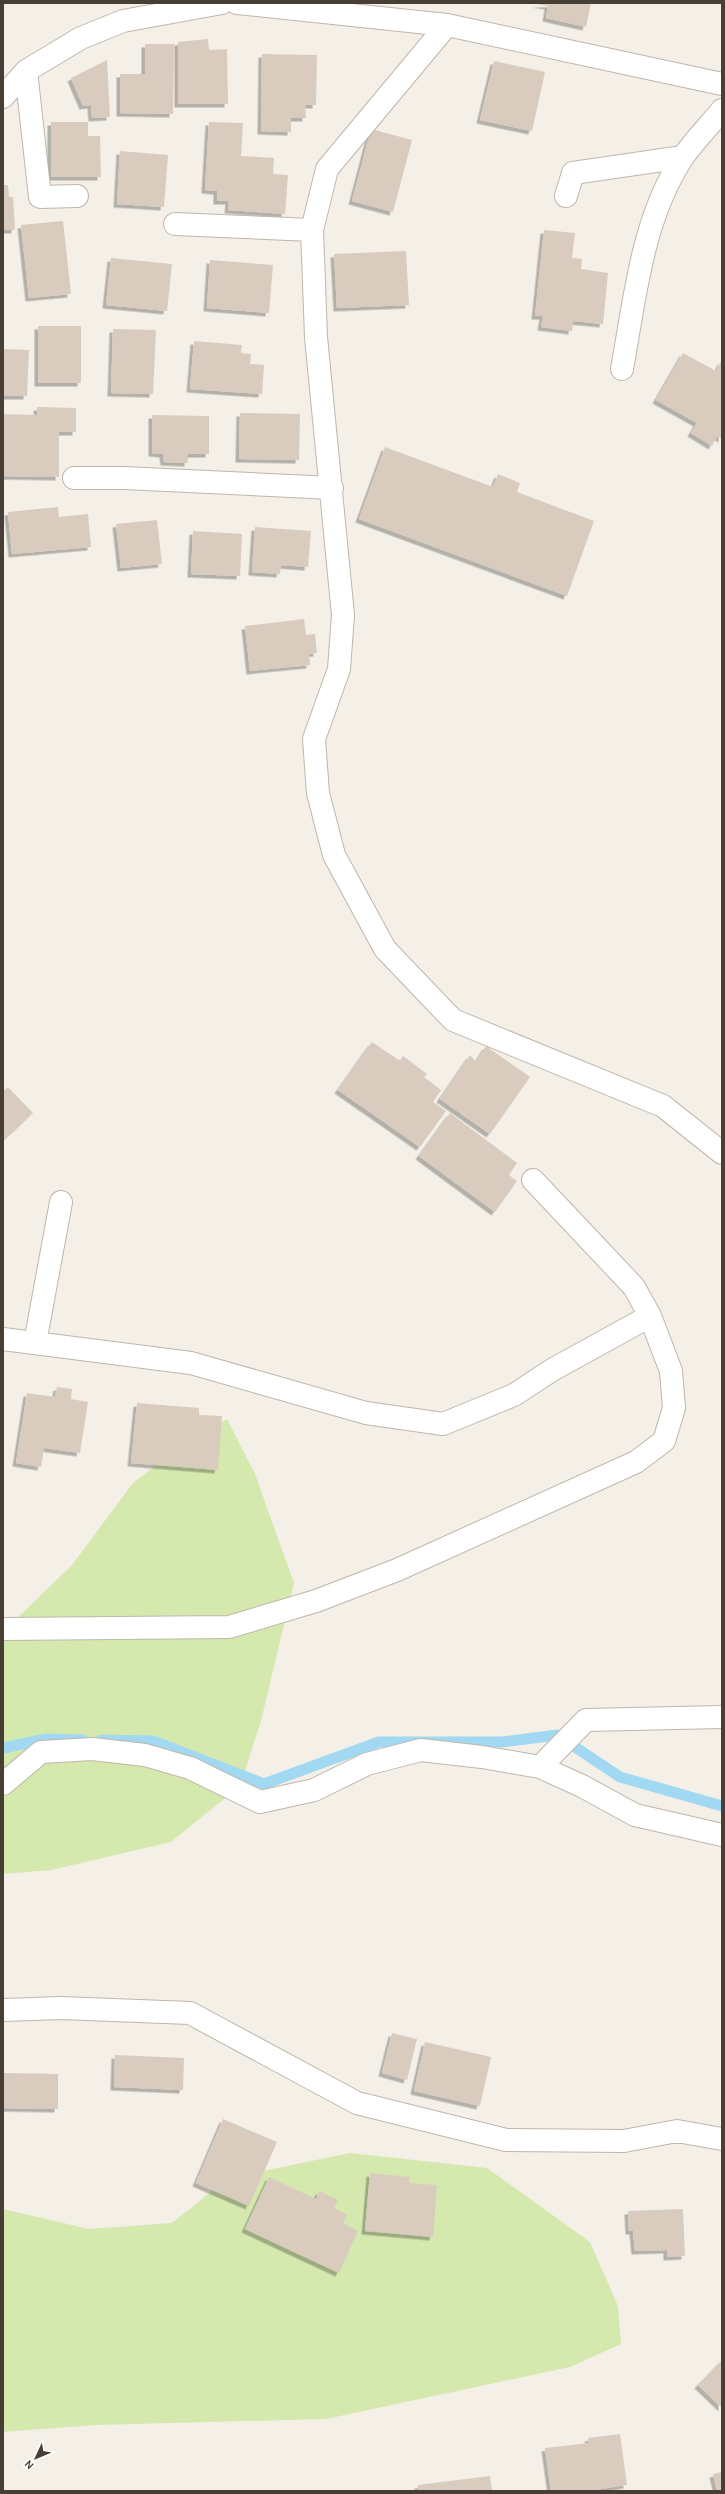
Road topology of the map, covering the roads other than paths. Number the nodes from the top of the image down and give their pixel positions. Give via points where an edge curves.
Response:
1 (222, 3) edge
2 (237, 3) edge
3 (447, 25) junction
4 (26, 71) junction
5 (722, 84) edge
6 (3, 97) edge
7 (722, 110) edge
8 (683, 157) junction
9 (77, 196) dead end
10 (566, 196) dead end
11 (175, 224) dead end
12 (312, 230) junction
13 (622, 369) dead end
14 (74, 478) dead end
15 (332, 488) junction
16 (722, 1153) edge
17 (533, 1180) dead end
18 (61, 1202) dead end
19 (650, 1316) junction
20 (3, 1339) edge
21 (36, 1343) junction
22 (3, 1629) edge
23 (722, 1717) edge
24 (544, 1763) junction
25 (3, 1784) edge
26 (722, 1835) edge
27 (3, 2010) edge
28 (722, 2139) edge

1 - 4 street via 123,21 81,38
2 - 3 street
3 - 5 street
3 - 12 street via 327,169
4 - 6 street
4 - 9 street via 40,196
7 - 8 street
8 - 10 street via 573,172
8 - 13 street via 654,215 637,285
11 - 12 street
12 - 15 street via 316,337
14 - 15 street
15 - 16 street via 343,615 339,669 314,739 318,794 334,855 385,949 453,1020 663,1106
17 - 19 street via 634,1287
18 - 21 street
19 - 21 street via 552,1370 514,1395 443,1424 366,1413 191,1363
19 - 22 street via 671,1371 674,1408 664,1441 636,1462 397,1570 316,1600 229,1626
20 - 21 street
23 - 24 street via 586,1720
24 - 25 street via 421,1750 367,1764 314,1790 260,1802 190,1768 145,1755 92,1749 41,1752
24 - 26 street via 635,1815
27 - 28 street via 61,2008 190,2012 356,2103 506,2140 624,2141 677,2130

